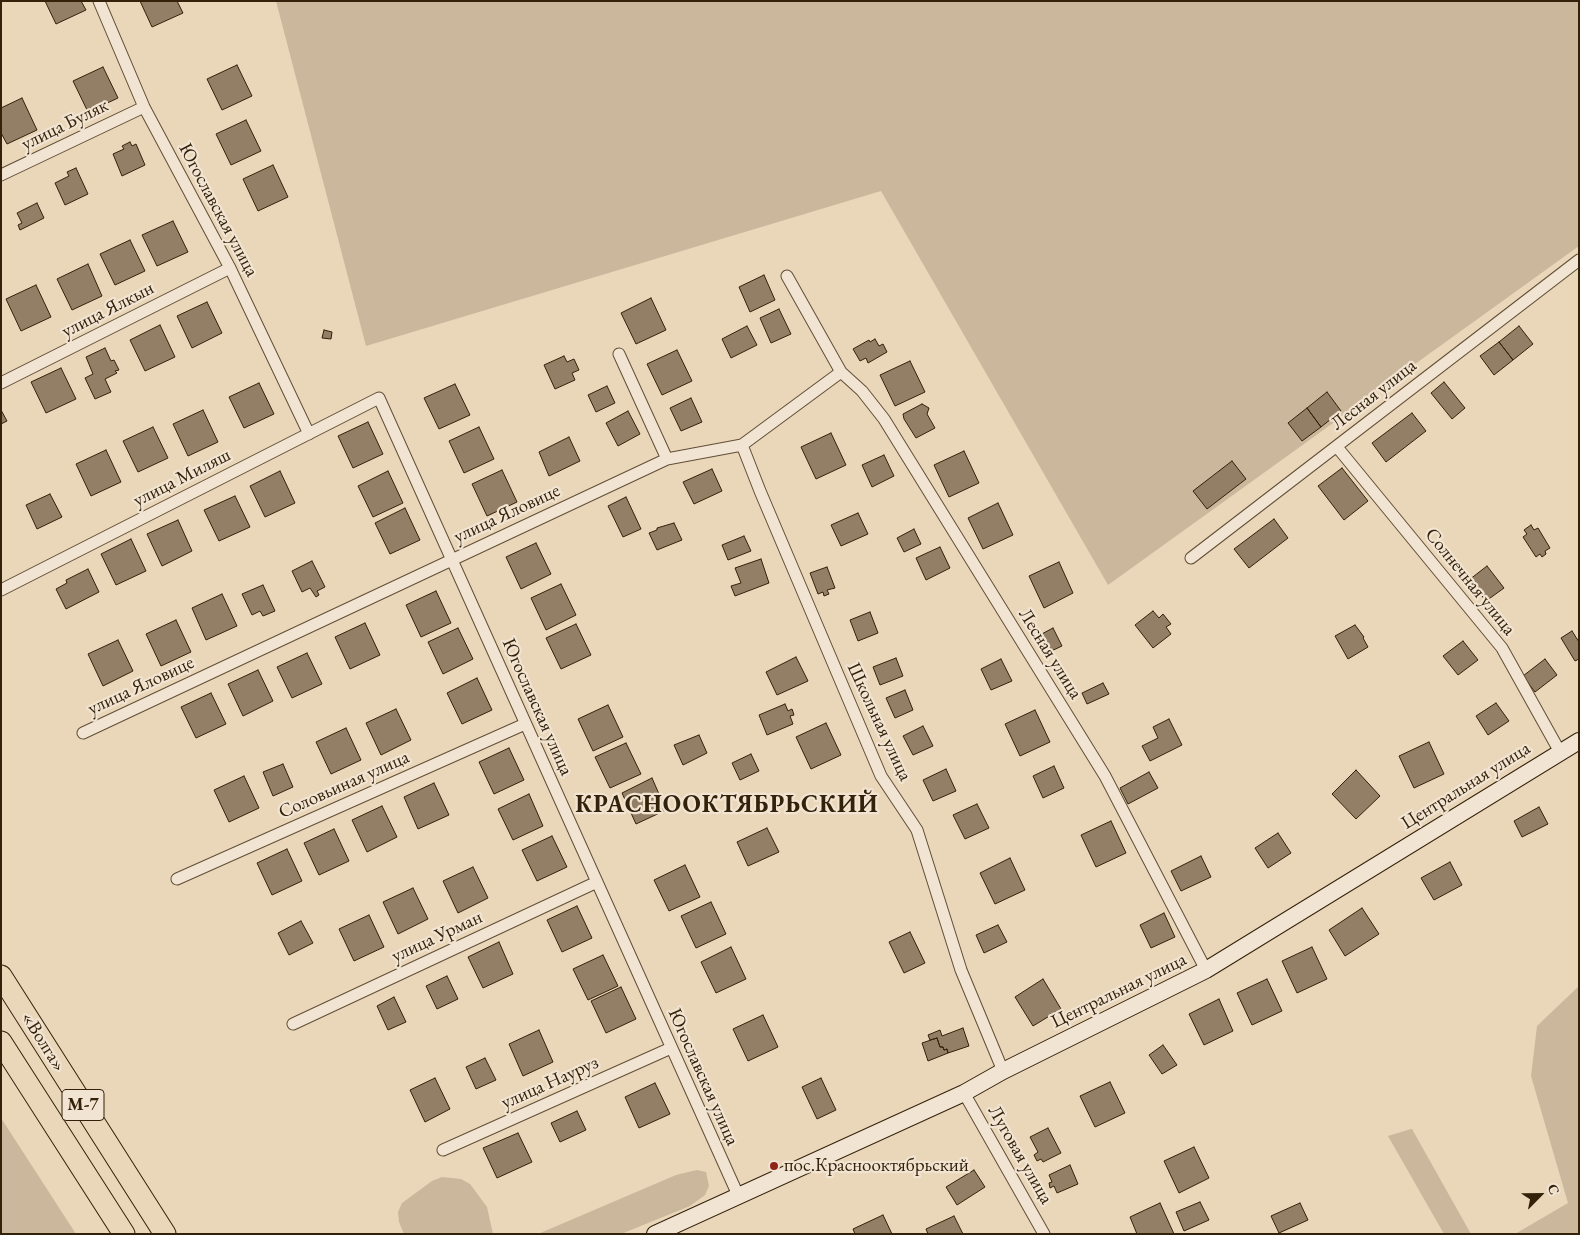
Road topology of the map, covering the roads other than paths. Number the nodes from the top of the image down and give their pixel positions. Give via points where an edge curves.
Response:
1 (99, 1) edge
2 (144, 106) junction
3 (1, 175) edge
4 (1579, 260) edge
5 (230, 268) junction
6 (786, 276) dead end
7 (619, 354) dead end
8 (841, 372) junction
9 (1, 383) edge
10 (379, 398) joint
11 (309, 434) junction
12 (742, 445) junction
13 (1337, 446) junction
14 (668, 459) junction
15 (1191, 558) dead end
16 (451, 559) junction
17 (1, 590) edge
18 (525, 724) junction
19 (83, 733) dead end
20 (1579, 742) edge
21 (1560, 752) junction
22 (176, 878) dead end
23 (597, 882) junction
24 (1206, 970) junction
25 (1, 976) edge
26 (293, 1024) dead end
27 (1, 1042) edge
28 (671, 1048) junction
29 (1003, 1071) junction
30 (964, 1093) junction
31 (443, 1150) dead end
32 (738, 1195) junction
33 (124, 1234) edge
34 (165, 1234) edge
35 (654, 1234) edge
36 (1044, 1234) edge

1 - 2 street, Югославская улица
2 - 3 street, улица Буляк
2 - 5 street, Югославская улица
4 - 13 street, Лесная улица
5 - 9 street, улица Ялкын
5 - 11 street, Югославская улица
6 - 8 street
7 - 14 street
8 - 12 street, улица Яловице
8 - 24 street, Лесная улица via 862,391 884,419 1106,776
10 - 11 street, улица Миляш
10 - 16 street, Югославская улица
11 - 17 street, улица Миляш
12 - 14 street, улица Яловице
12 - 29 street, Школьная улица via 881,776 917,830 961,970
13 - 15 street, Лесная улица
13 - 21 street, Солнечная улица via 1502,648
14 - 16 street, улица Яловице
16 - 18 street, Югославская улица
16 - 19 street, улица Яловице
18 - 22 street, Соловьиная улица
18 - 23 street, Югославская улица
20 - 21 street, Центральная улица
21 - 24 street, Центральная улица
23 - 26 street, улица Урман
23 - 28 street, Югославская улица
24 - 29 street, Центральная улица
25 - 34 highway, «Волга» / М-7
27 - 33 highway, «Волга» / М-7
28 - 31 street, улица Науруз
28 - 32 street, Югославская улица
29 - 30 street, Центральная улица
30 - 32 street, Центральная улица
30 - 36 street, Луговая улица
32 - 35 street, Центральная улица

